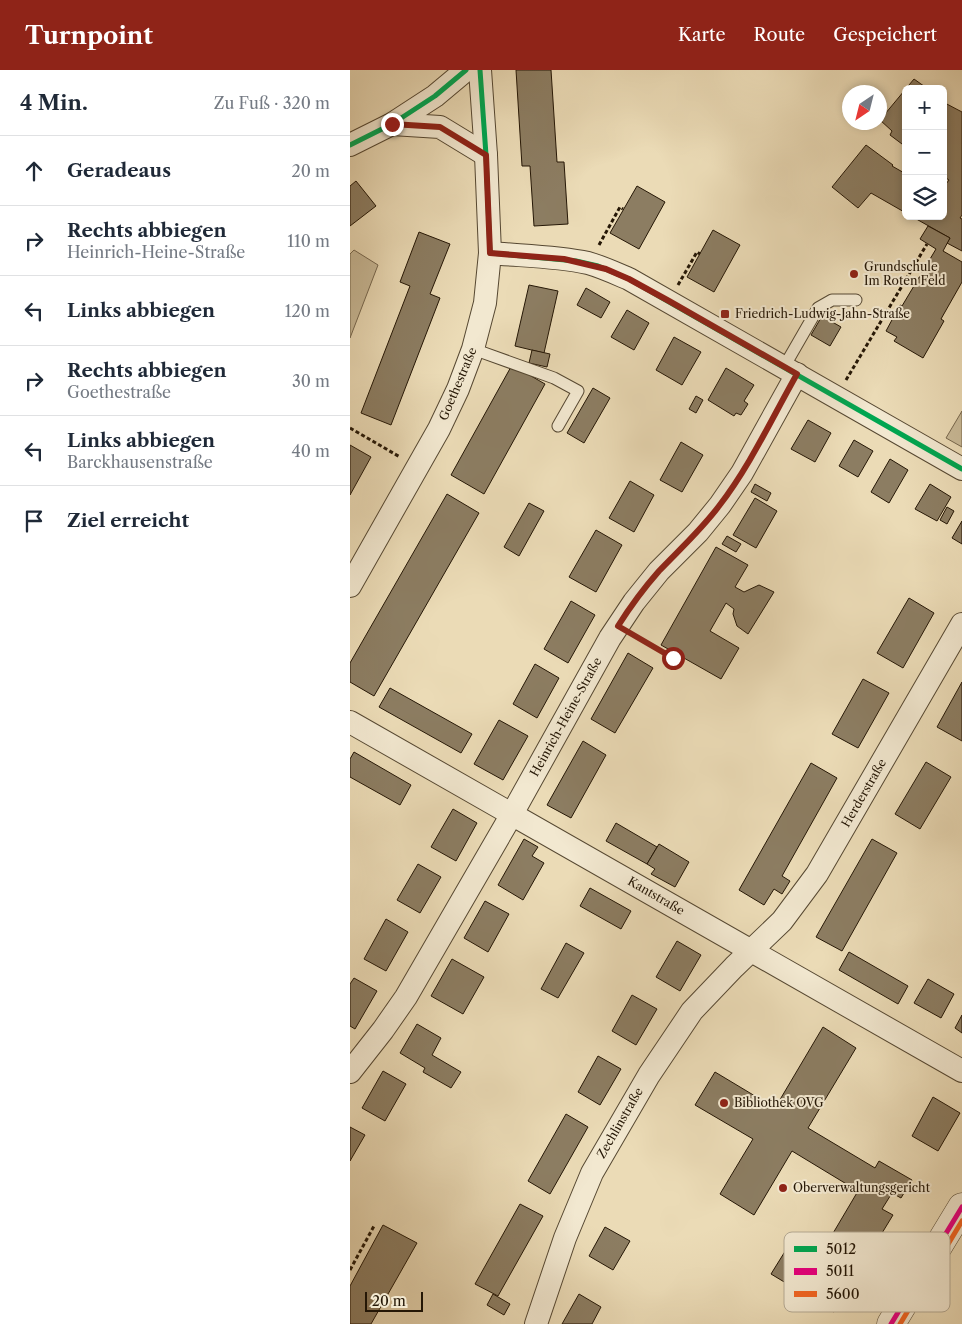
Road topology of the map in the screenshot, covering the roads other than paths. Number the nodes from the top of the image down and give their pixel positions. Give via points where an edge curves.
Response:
1 (466, 70) edge
2 (480, 70) edge
3 (392, 124) junction
4 (350, 145) edge
5 (486, 155) junction
6 (490, 253) junction
7 (856, 300) dead end
8 (473, 349) junction
9 (790, 370) junction
10 (558, 426) dead end
11 (962, 469) edge
12 (350, 586) edge
13 (962, 624) edge
14 (350, 722) edge
15 (512, 814) junction
16 (752, 950) junction
17 (962, 1071) edge
18 (350, 1072) edge
19 (962, 1207) edge
20 (947, 1232) edge
21 (898, 1312) edge
22 (536, 1324) edge
23 (891, 1324) edge

1 - 3 street via 435,96
2 - 5 street, Goethestraße
3 - 4 street
3 - 5 street via 440,127
5 - 6 street, Goethestraße
6 - 8 street, Goethestraße via 485,303
6 - 9 street via 564,259 606,269
7 - 9 lane via 832,300 818,308
8 - 10 lane via 554,378 578,391
8 - 12 street, Goethestraße via 454,397 418,467
9 - 11 street
9 - 15 street, Heinrich-Heine-Straße via 742,473 698,532 634,602
13 - 16 street, Herderstraße via 817,874 782,921
14 - 15 street, Kantstraße
15 - 16 street, Kantstraße
15 - 18 street, Heinrich-Heine-Straße via 406,997
16 - 17 street, Kantstraße
16 - 22 street, Zechlinstraße via 692,1011 648,1075 592,1173 565,1238
19 - 20 street
21 - 23 street

